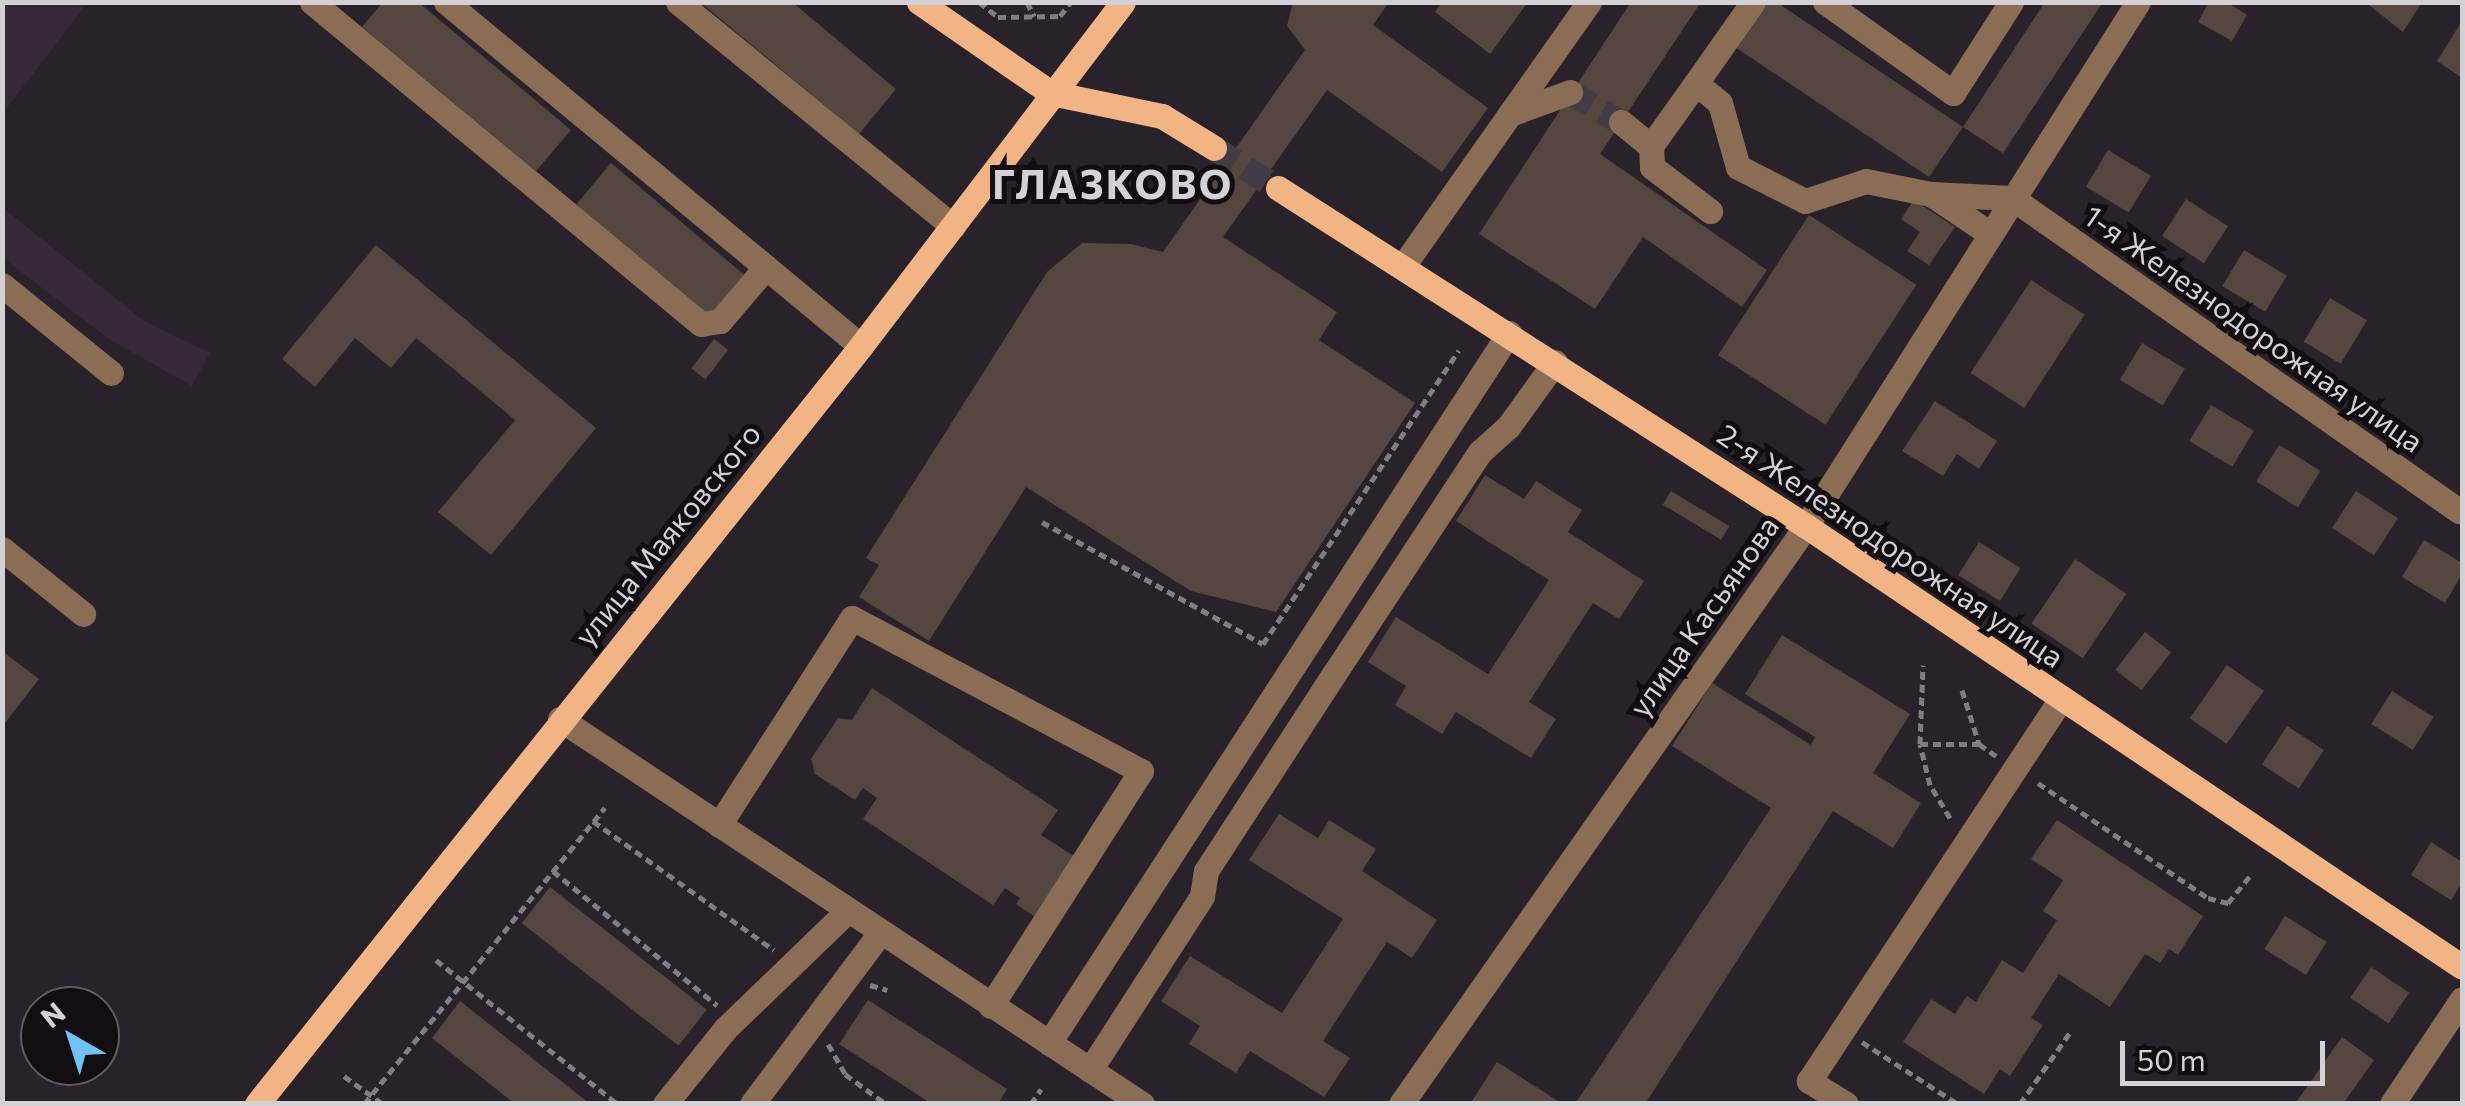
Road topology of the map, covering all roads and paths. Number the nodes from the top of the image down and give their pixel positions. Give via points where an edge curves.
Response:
1 (312, 2) edge
2 (446, 2) edge
3 (678, 2) edge
4 (920, 2) edge
5 (979, 2) edge
6 (1026, 2) edge
7 (1071, 2) edge
8 (1124, 2) edge
9 (1589, 2) edge
10 (1754, 2) edge
11 (1825, 2) edge
12 (2011, 2) edge
13 (2138, 2) edge
14 (1034, 16) junction
15 (1696, 84) junction
16 (1570, 92) dead end
17 (1051, 93) junction
18 (1510, 114) junction
19 (1622, 122) tunnel mouth
20 (1652, 146) junction
21 (1214, 148) tunnel mouth
22 (1278, 188) tunnel mouth
23 (1931, 194) junction
24 (2012, 198) junction
25 (1710, 210) dead end
26 (953, 226) junction
27 (1989, 233) junction
28 (766, 266) junction
29 (1403, 266) junction
30 (2, 285) edge
31 (1508, 333) junction
32 (860, 346) junction
33 (1459, 350) dead end
34 (1554, 362) junction
35 (111, 374) dead end
36 (2460, 512) dead end
37 (1042, 522) dead end
38 (1806, 526) junction
39 (2, 549) edge
40 (82, 614) dead end
41 (1923, 665) dead end
42 (1962, 690) dead end
43 (2062, 698) junction
44 (560, 719) junction
45 (1920, 744) junction
46 (1979, 744) junction
47 (2016, 768) junction
48 (605, 807) dead end
49 (593, 821) junction
50 (719, 825) junction
51 (1942, 831) dead end
52 (553, 871) junction
53 (2251, 875) dead end
54 (848, 911) junction
55 (880, 932) junction
56 (436, 960) dead end
57 (793, 963) junction
58 (2462, 966) edge
59 (462, 981) junction
60 (2462, 999) edge
61 (990, 1006) junction
62 (735, 1020) junction
63 (1843, 1030) junction
64 (2071, 1031) dead end
65 (1049, 1043) junction
66 (1090, 1070) junction
67 (845, 1074) dead end
68 (344, 1076) dead end
69 (1040, 1089) dead end
70 (372, 1094) junction
71 (256, 1104) edge
72 (364, 1104) edge
73 (382, 1104) edge
74 (618, 1104) edge
75 (665, 1104) edge
76 (752, 1104) edge
77 (886, 1104) edge
78 (1030, 1104) edge
79 (1142, 1104) edge
80 (1401, 1104) edge
81 (1846, 1104) edge
82 (1958, 1104) edge
83 (2020, 1104) edge
84 (2392, 1104) edge

1 - 28 street via 701,324 720,321
2 - 28 street
3 - 26 street
4 - 17 main road
5 - 14 path via 998,16
6 - 14 path
7 - 14 path via 1060,16
8 - 17 main road, улица Маяковского
9 - 18 street
10 - 15 street
11 - 12 street via 1954,93
13 - 24 street, улица Касьянова
15 - 20 street
15 - 23 street via 1720,103 1738,167 1805,202 1866,180
16 - 18 street
17 - 21 main road via 1162,116
17 - 26 main road, улица Маяковского
18 - 29 street
19 - 20 street
20 - 25 street via 1652,167
22 - 29 main road, 2-я Железнодорожная улица
23 - 24 street
23 - 27 street
24 - 27 street, улица Касьянова
24 - 36 street, 1-я Железнодорожная улица
26 - 32 main road, улица Маяковского
27 - 38 street, улица Касьянова
28 - 32 street
29 - 31 main road, 2-я Железнодорожная улица
30 - 35 street
31 - 34 main road, 2-я Железнодорожная улица
31 - 65 street
32 - 44 main road, улица Маяковского
33 - 37 path via 1264,644
34 - 38 main road, 2-я Железнодорожная улица
34 - 66 street via 1508,427 1480,452 1365,626 1206,871 1202,896
38 - 43 main road, 2-я Железнодорожная улица
38 - 80 street, улица Касьянова
39 - 40 street
41 - 45 path
42 - 46 path
43 - 47 street
43 - 58 main road, 2-я Железнодорожная улица
44 - 50 street
44 - 71 main road, улица Маяковского
45 - 46 path
45 - 51 path via 1930,786 1952,816
46 - 47 path
47 - 53 path via 2208,898 2228,902
47 - 63 street
48 - 49 path
49 - 52 path
49 - 57 path
50 - 54 street
50 - 61 street via 852,618 1141,772
52 - 59 path
52 - 62 path
54 - 55 street
54 - 57 street
55 - 61 street
55 - 76 street
56 - 59 path
57 - 62 street
59 - 70 path
59 - 74 path
60 - 84 street
61 - 65 street
62 - 75 street
63 - 81 street via 1810,1080
63 - 82 path
64 - 83 path
65 - 66 street
66 - 79 street
67 - 77 path
68 - 70 path
69 - 78 path
70 - 72 path
70 - 73 path

